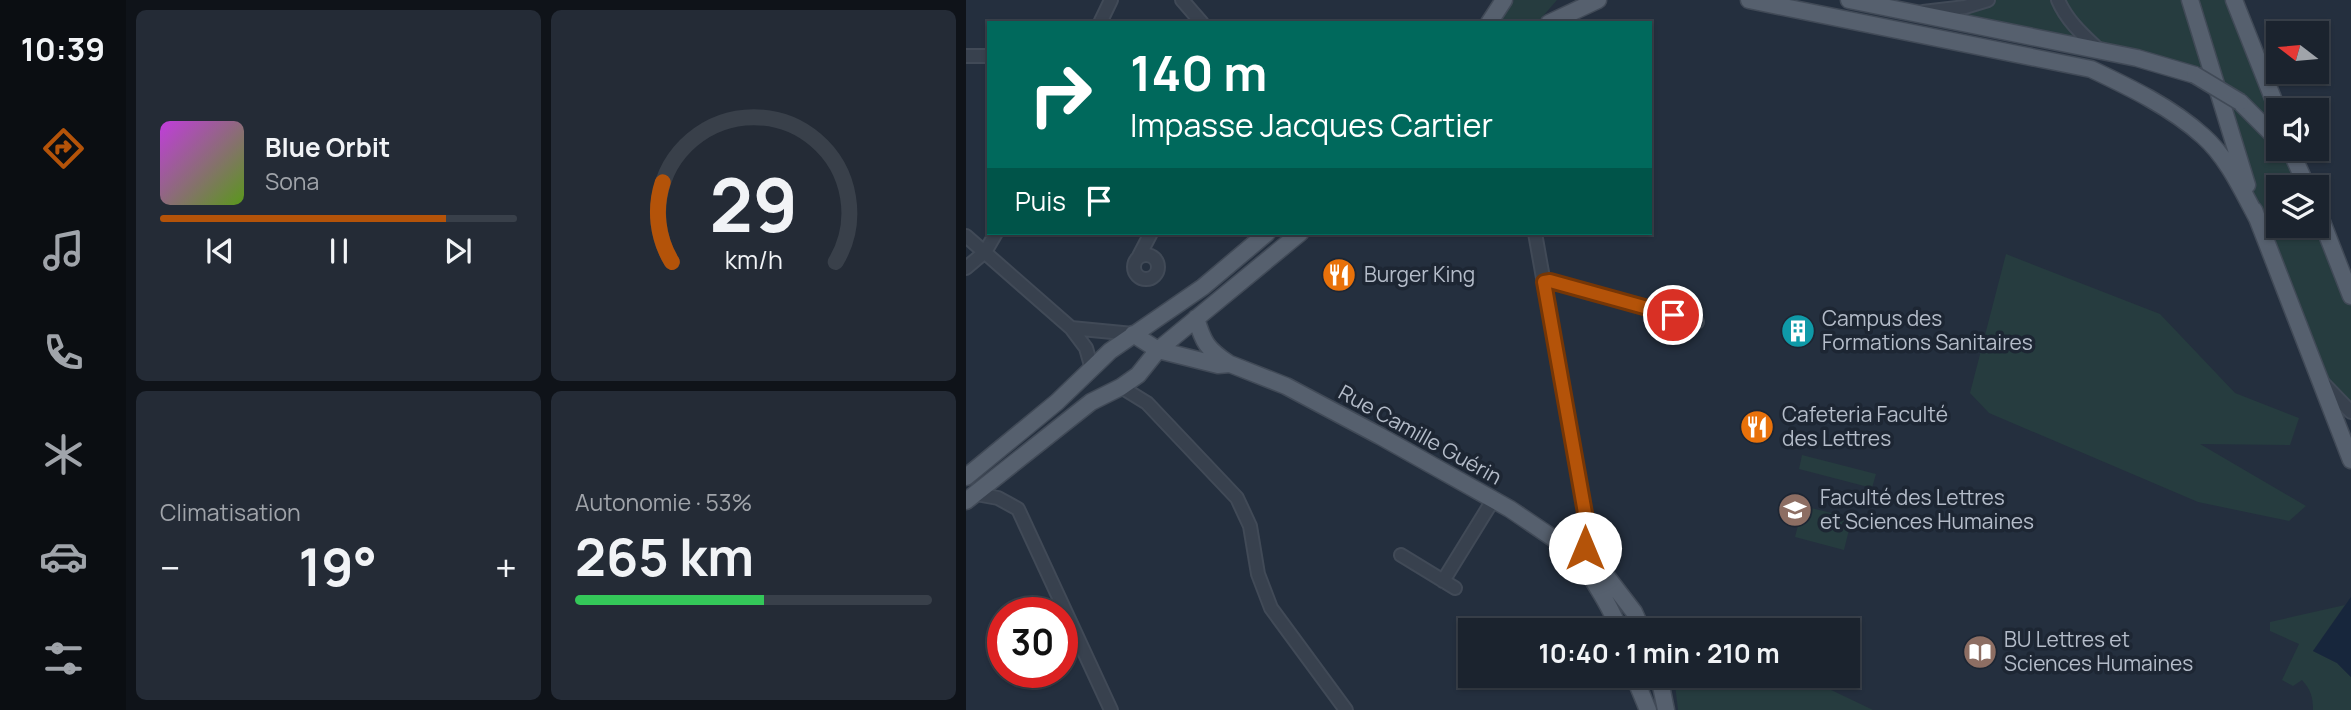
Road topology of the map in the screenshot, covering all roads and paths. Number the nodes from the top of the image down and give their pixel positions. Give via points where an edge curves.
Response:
1 (1111, 0) edge
2 (1182, 0) edge
3 (1504, 0) edge
4 (1567, 0) edge
5 (1598, 0) edge
6 (1749, 0) edge
7 (1849, 0) edge
8 (1988, 0) edge
9 (2059, 0) edge
10 (2190, 0) edge
11 (2234, 0) edge
12 (1917, 13) junction
13 (1101, 21) edge
14 (1200, 21) edge
15 (1490, 21) edge
16 (1550, 21) edge
17 (1552, 21) edge
18 (2102, 52) junction
19 (966, 56) edge
20 (987, 56) edge
21 (2273, 98) edge
22 (2266, 128) edge
23 (2257, 218) junction
24 (995, 235) edge
25 (1150, 235) edge
26 (1265, 235) edge
27 (1298, 235) edge
28 (1535, 235) edge
29 (966, 236) edge
30 (2328, 238) edge
31 (985, 252) junction
32 (1139, 256) dead end
33 (966, 268) edge
34 (1544, 282) junction
35 (2351, 296) edge
36 (1196, 318) junction
37 (1697, 322) dead end
38 (1071, 328) junction
39 (1138, 338) junction
40 (1158, 350) junction
41 (1230, 364) junction
42 (1097, 374) junction
43 (2322, 382) junction
44 (1121, 387) junction
45 (2351, 412) edge
46 (2351, 460) edge
47 (966, 477) edge
48 (971, 498) edge
49 (1493, 500) junction
50 (1401, 555) dead end
51 (1581, 557) junction
52 (1443, 581) junction
53 (1455, 588) dead end
54 (1615, 618) edge
55 (1637, 618) edge
56 (1639, 688) edge
57 (1661, 688) edge
58 (1111, 710) edge
59 (1346, 710) edge
60 (1648, 710) edge
61 (1666, 710) edge

1 - 13 street
2 - 14 street
3 - 15 main road
4 - 16 main road
5 - 17 main road
6 - 23 main road via 2091,69 2132,89 2204,137
7 - 12 main road
8 - 12 street
9 - 18 street via 2079,32
10 - 23 main road
11 - 21 main road
12 - 18 main road
18 - 22 main road, bridge via 2195,75 2241,102
19 - 20 street
23 - 43 main road
24 - 31 street
25 - 32 street
26 - 39 main road
27 - 36 main road
28 - 34 street
29 - 31 street
30 - 35 main road
31 - 33 street
31 - 38 street
34 - 37 street
34 - 51 street via 1588,530
36 - 40 main road
36 - 41 main road, Rue Camille Guérin via 1204,342
38 - 39 street
38 - 42 street
39 - 40 main road, Rue Camille Guérin
39 - 42 main road
40 - 41 main road, Rue Camille Guérin
40 - 44 main road via 1138,375
41 - 49 main road, Rue Camille Guérin via 1286,386
42 - 44 main road
42 - 47 main road
43 - 45 street
43 - 46 main road
44 - 48 main road via 1091,402
44 - 59 street via 1147,403 1237,498 1250,526 1258,574 1271,608
48 - 58 street via 998,498 1018,509
49 - 51 main road, Rue Camille Guérin
49 - 52 street
50 - 52 street
51 - 54 main road, Rue Camille Guérin
51 - 55 main road, Rue Camille Guérin via 1598,565
52 - 53 street
56 - 60 main road
57 - 61 main road

